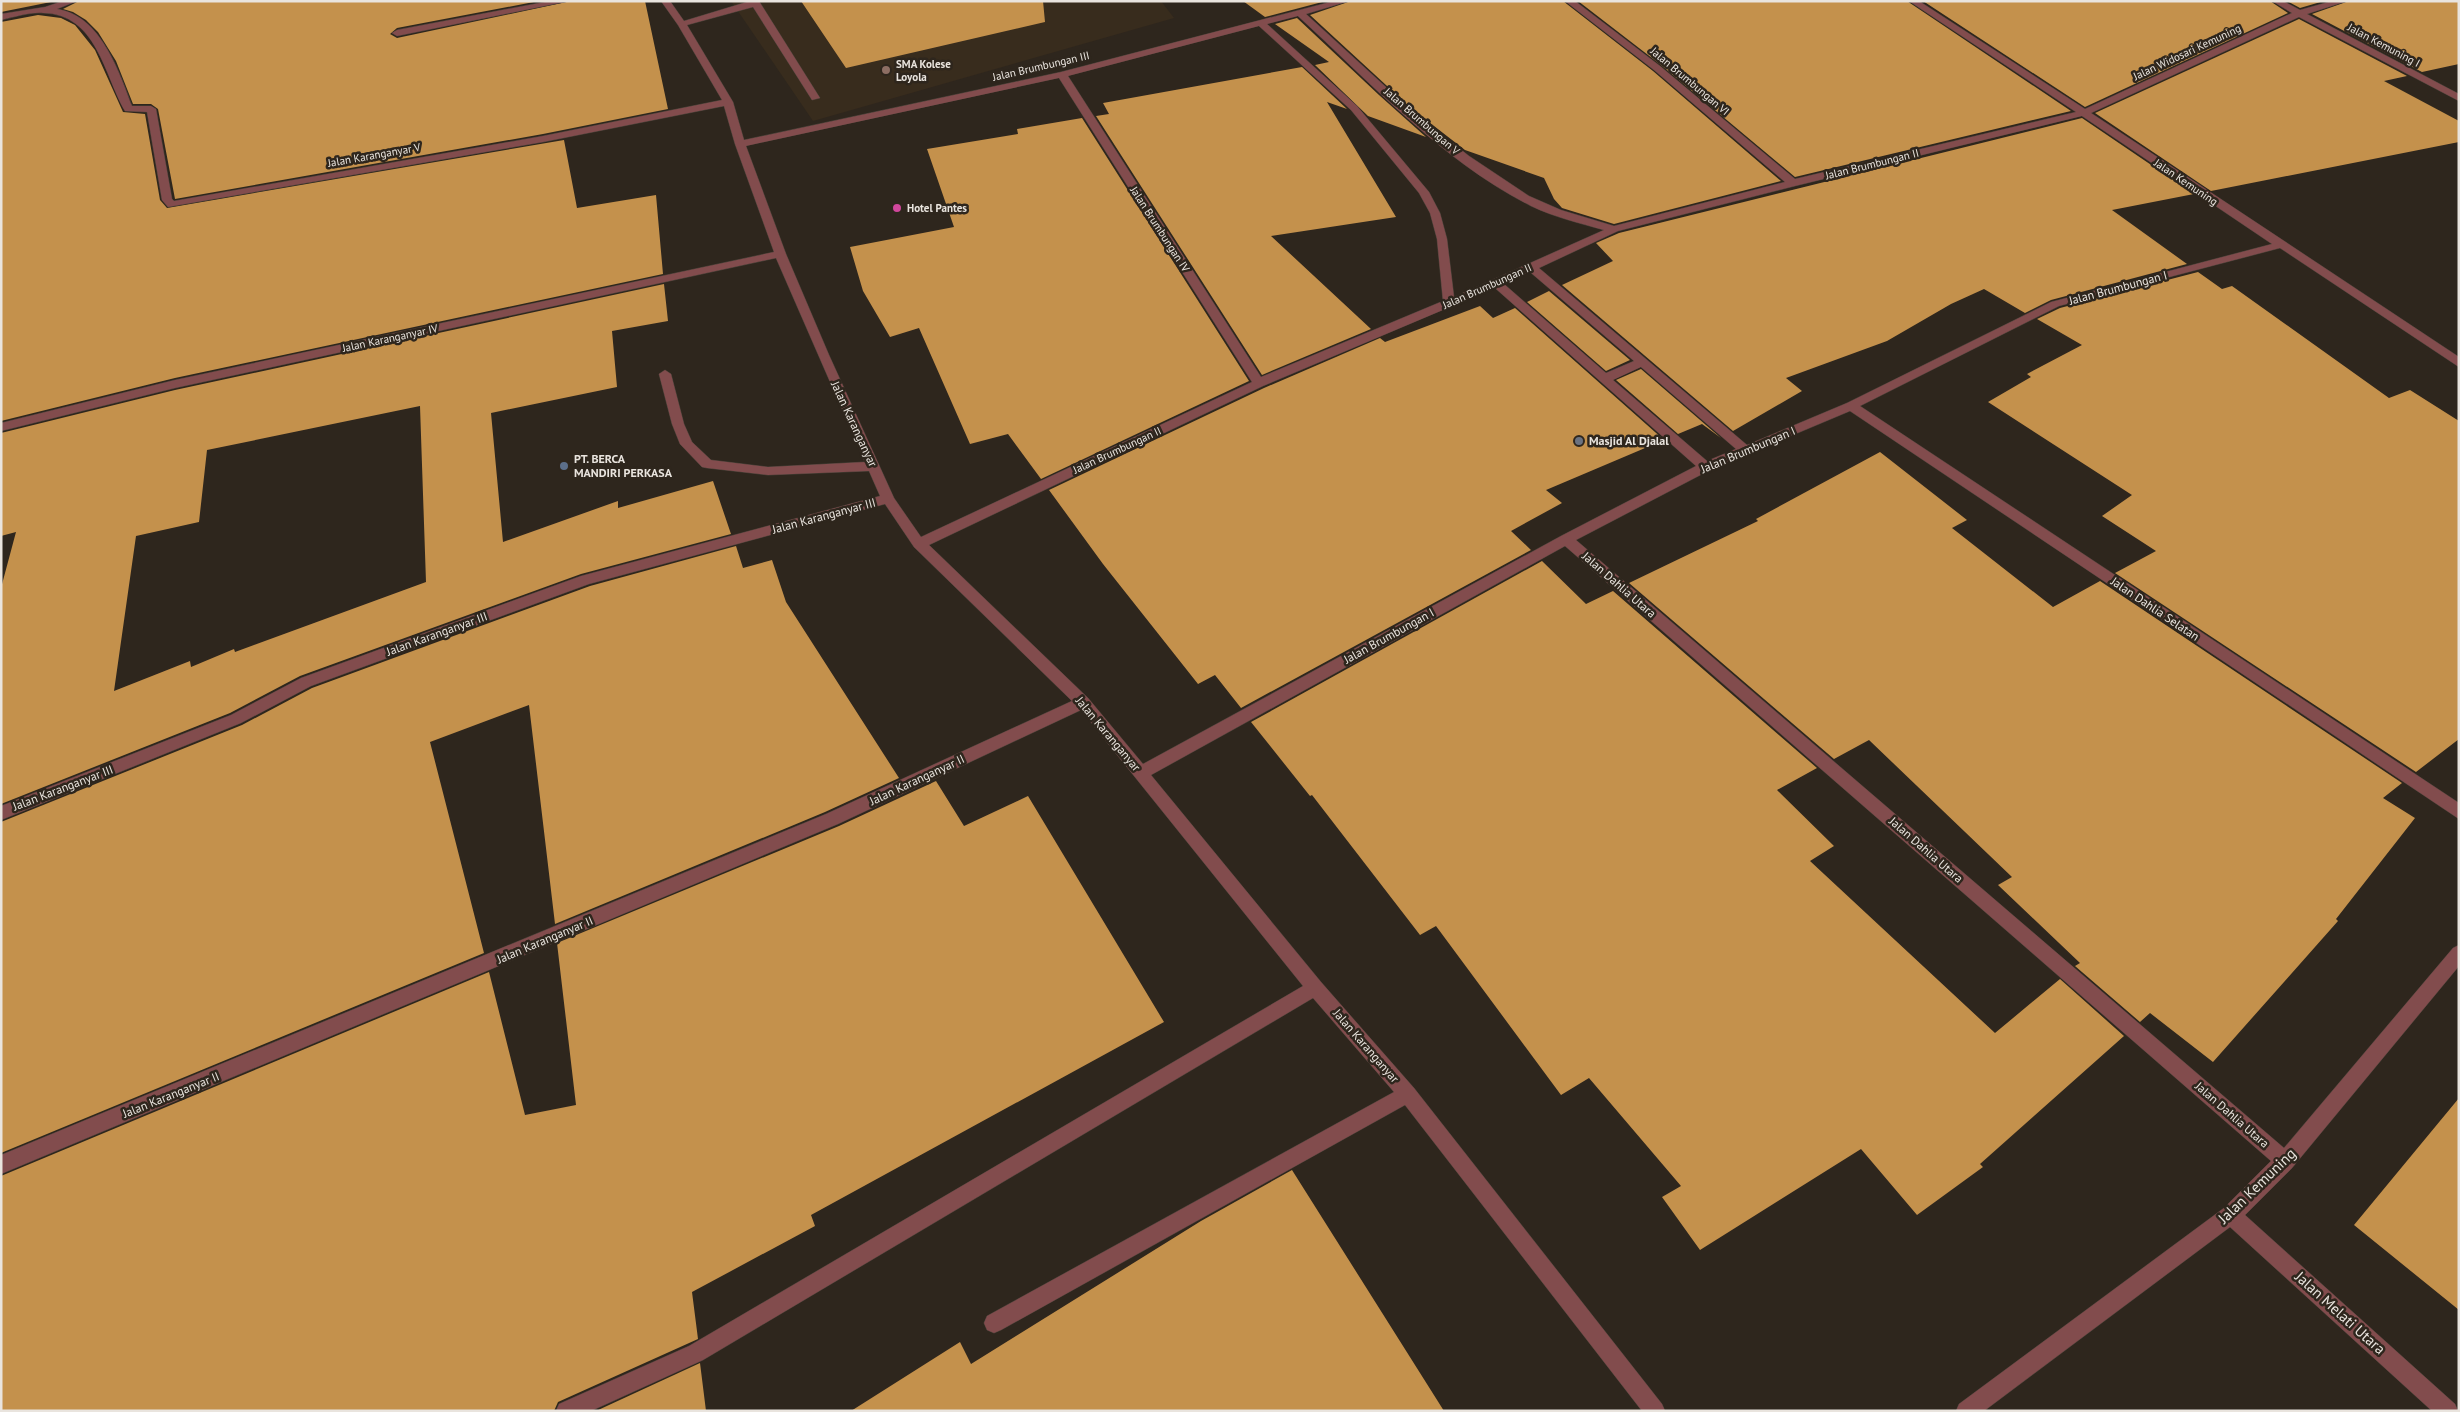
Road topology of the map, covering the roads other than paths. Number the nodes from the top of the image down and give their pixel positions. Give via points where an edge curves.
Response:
1 (73, 1) edge
2 (565, 1) edge
3 (665, 1) edge
4 (1345, 1) edge
5 (1569, 1) edge
6 (1913, 1) edge
7 (2276, 1) edge
8 (2343, 1) edge
9 (754, 3) edge
10 (44, 10) junction
11 (1300, 13) junction
12 (2299, 13) junction
13 (1, 17) edge
14 (682, 24) junction
15 (1262, 24) junction
16 (397, 33) dead end
17 (1062, 75) junction
18 (815, 98) dead end
19 (2459, 98) edge
20 (728, 102) junction
21 (2084, 113) junction
22 (740, 144) junction
23 (1793, 183) junction
24 (1614, 229) junction
25 (2280, 245) junction
26 (780, 254) junction
27 (1530, 267) junction
28 (1496, 283) junction
29 (1449, 303) junction
30 (1642, 362) junction
31 (2459, 363) edge
32 (666, 374) dead end
33 (1604, 378) junction
34 (1259, 382) junction
35 (1851, 406) junction
36 (1, 427) edge
37 (1746, 450) junction
38 (874, 466) junction
39 (1705, 467) junction
40 (888, 499) junction
41 (1566, 539) junction
42 (920, 544) junction
43 (1083, 702) junction
44 (1142, 772) junction
45 (1, 812) edge
46 (2459, 812) edge
47 (2459, 953) edge
48 (1315, 988) junction
49 (1408, 1094) junction
50 (2285, 1161) junction
51 (1, 1165) edge
52 (2231, 1215) junction
53 (994, 1323) dead end
54 (566, 1411) edge
55 (1654, 1411) edge
56 (1966, 1411) edge
57 (2448, 1411) edge

1 - 10 street
2 - 16 street
3 - 14 street, Jalan Karanganyar
4 - 11 street, Jalan Brumbungan III
5 - 23 street, Jalan Brumbungan VI via 1657,68
6 - 21 street, Jalan Kemuning
7 - 12 street, Jalan Kemuning I
8 - 12 street, Jalan Widosari Kemuning
9 - 14 street
9 - 18 street
10 - 13 street
10 - 20 street, Jalan Karanganyar V via 69,16 95,38 119,83 128,109 151,109 167,200 172,204 544,139
11 - 15 street, Jalan Brumbungan III
11 - 24 street, Jalan Brumbungan V via 1456,152 1525,198 1561,215
12 - 19 street, Jalan Kemuning I
12 - 21 street, Jalan Widosari Kemuning
14 - 20 street, Jalan Karanganyar
15 - 17 street, Jalan Brumbungan III
15 - 29 street via 1354,108 1424,192 1435,213 1442,239
17 - 22 street, Jalan Brumbungan III
17 - 34 street, Jalan Brumbungan IV
20 - 22 street, Jalan Karanganyar
21 - 23 street, Jalan Brumbungan II
21 - 25 street, Jalan Kemuning
22 - 26 street, Jalan Karanganyar
23 - 24 street, Jalan Brumbungan II
24 - 27 street, Jalan Brumbungan II
25 - 31 street, Jalan Kemuning
25 - 35 street, Jalan Brumbungan I via 2056,304
26 - 36 street, Jalan Karanganyar IV via 176,384
26 - 38 street, Jalan Karanganyar
27 - 28 street, Jalan Brumbungan II
27 - 30 street
28 - 29 street, Jalan Brumbungan II
28 - 33 street
29 - 34 street, Jalan Brumbungan II
30 - 33 street
30 - 37 street
32 - 38 street via 686,444 707,464 768,471
33 - 39 street
34 - 42 street, Jalan Brumbungan II
35 - 37 street, Jalan Brumbungan I
35 - 46 street, Jalan Dahlia Selatan
37 - 39 street, Jalan Brumbungan I
38 - 40 street, Jalan Karanganyar
39 - 41 street, Jalan Brumbungan I
40 - 42 street, Jalan Karanganyar
40 - 45 street, Jalan Karanganyar III via 586,580 306,682 236,719
41 - 44 street, Jalan Brumbungan I
41 - 50 street, Jalan Dahlia Utara
42 - 43 street, Jalan Karanganyar
43 - 44 street, Jalan Karanganyar
43 - 51 street, Jalan Karanganyar II via 832,819
44 - 48 street, Jalan Karanganyar
47 - 50 street, Jalan Kemuning
48 - 49 street, Jalan Karanganyar
48 - 54 street via 696,1353
49 - 53 street
49 - 55 street, Jalan Karanganyar
50 - 52 street, Jalan Kemuning
52 - 56 street, Jalan Kemuning
52 - 57 street, Jalan Melati Utara

